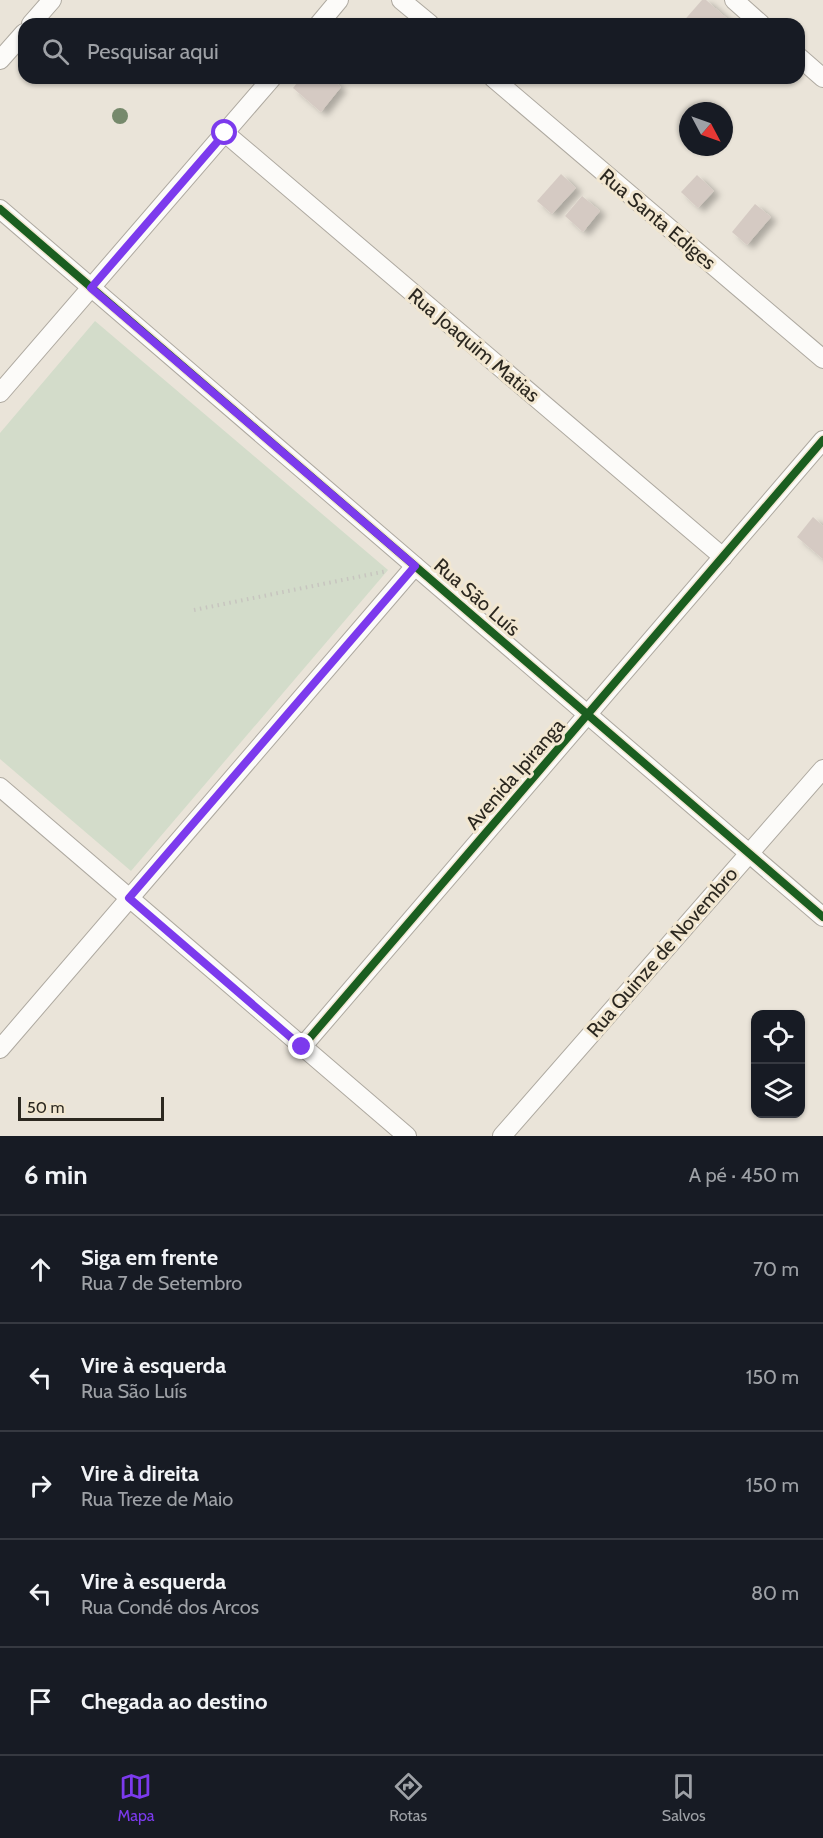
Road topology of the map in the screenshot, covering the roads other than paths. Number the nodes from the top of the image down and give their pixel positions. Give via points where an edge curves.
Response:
1 (52, 0) edge
2 (339, 0) edge
3 (402, 0) edge
4 (734, 0) edge
5 (36, 18) edge
6 (324, 18) edge
7 (423, 18) edge
8 (754, 18) edge
9 (18, 40) edge
10 (0, 60) edge
11 (805, 62) edge
12 (823, 78) edge
13 (267, 84) edge
14 (500, 84) edge
15 (225, 133) junction
16 (0, 209) edge
17 (91, 288) junction
18 (823, 359) edge
19 (0, 393) edge
20 (823, 441) edge
21 (723, 557) junction
22 (415, 566) junction
23 (588, 715) junction
24 (823, 769) edge
25 (0, 788) edge
26 (749, 853) junction
27 (129, 898) junction
28 (823, 917) edge
29 (302, 1047) junction
30 (0, 1049) edge
31 (407, 1136) edge
32 (502, 1136) edge

1 - 5 street
2 - 6 street
3 - 7 street
4 - 8 street
9 - 10 street
11 - 12 street
13 - 15 street
14 - 18 street, Rua Santa Ediges
15 - 17 street
15 - 21 street, Rua Joaquim Matias
16 - 17 street, Rua São Luís
17 - 19 street
17 - 22 street, Rua São Luís
20 - 21 street, Avenida Ipiranga
21 - 23 street, Avenida Ipiranga
22 - 23 street, Rua São Luís
22 - 27 street
23 - 26 street, Rua São Luís
23 - 29 street, Avenida Ipiranga
24 - 26 street, Rua Quinze de Novembro
25 - 27 street
26 - 28 street, Rua São Luís
26 - 32 street, Rua Quinze de Novembro
27 - 29 street
27 - 30 street
29 - 31 street

